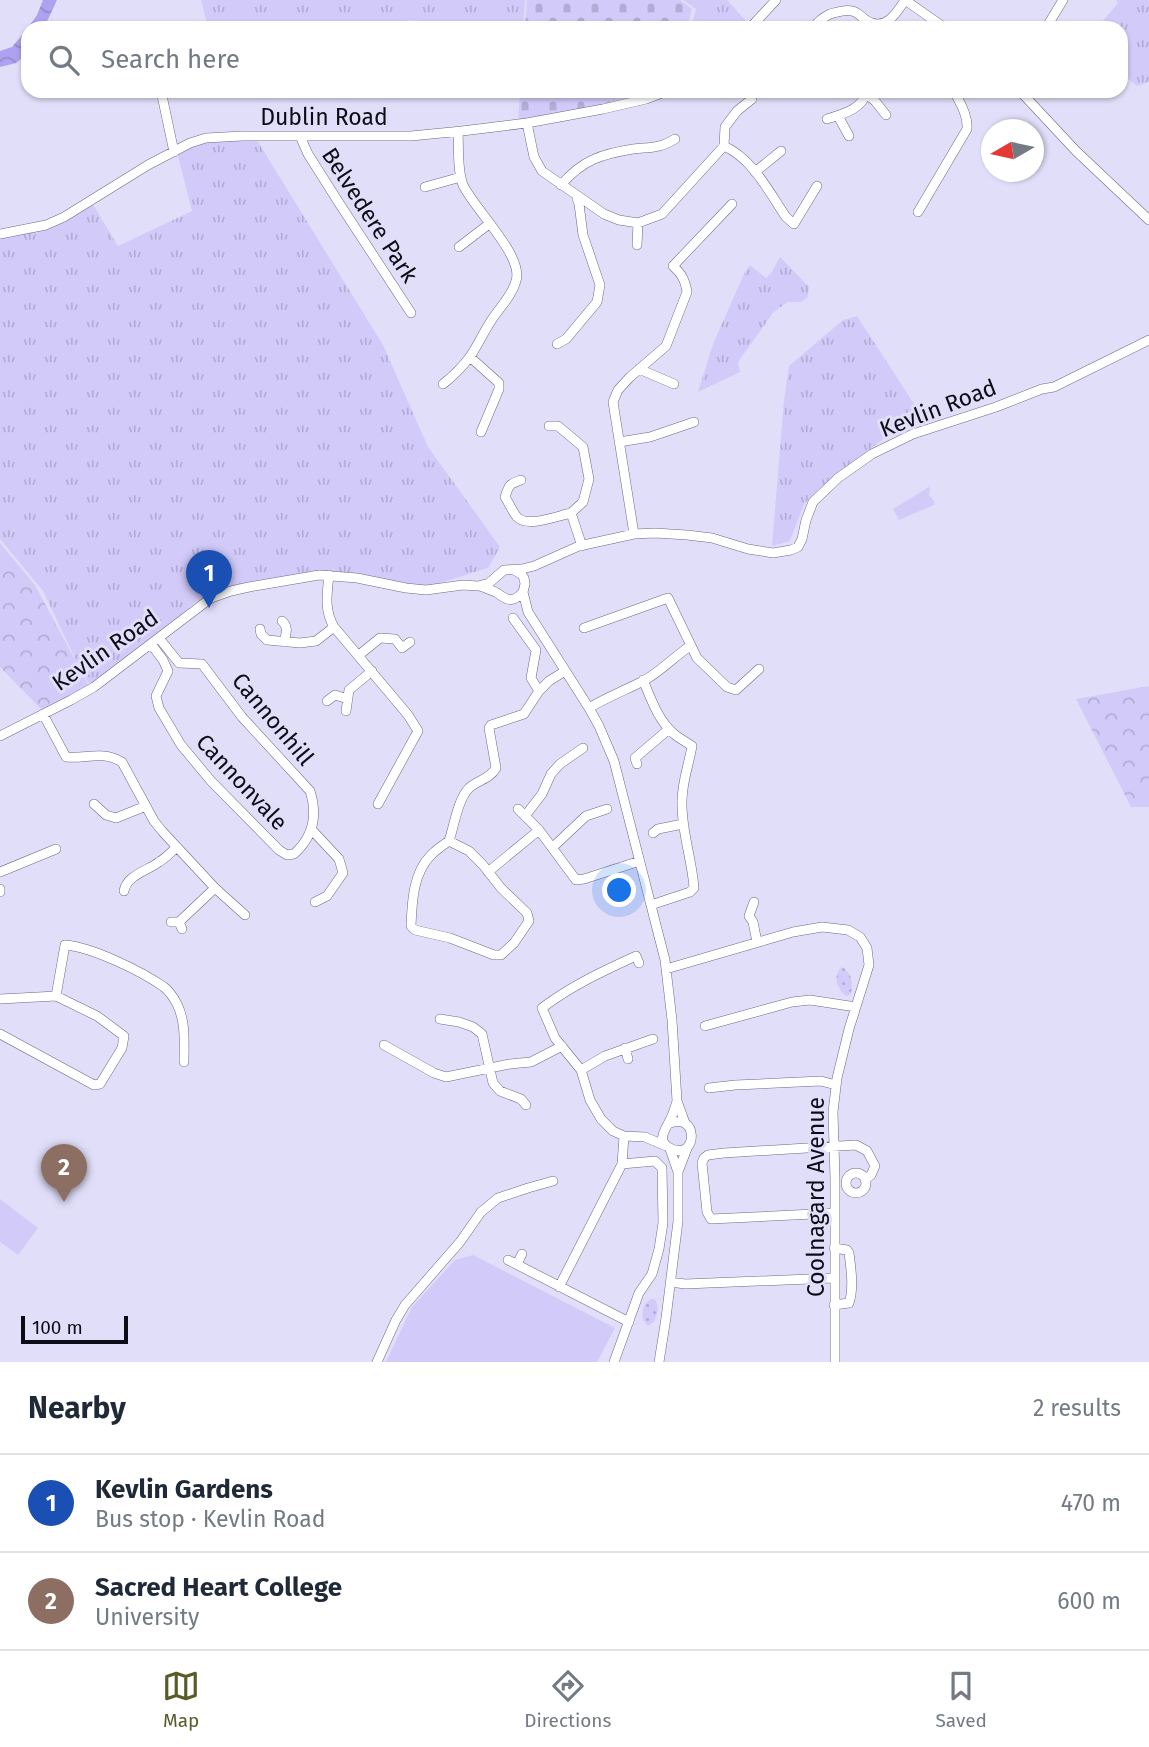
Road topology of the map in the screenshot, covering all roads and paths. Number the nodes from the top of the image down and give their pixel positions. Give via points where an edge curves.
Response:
1 (776, 0) edge
2 (905, 0) edge
3 (1063, 0) edge
4 (756, 21) edge
5 (818, 21) edge
6 (867, 21) edge
7 (888, 21) edge
8 (935, 21) edge
9 (1050, 21) edge
10 (162, 98) edge
11 (649, 98) edge
12 (865, 98) edge
13 (872, 98) edge
14 (958, 98) edge
15 (1027, 98) edge
16 (752, 99) dead end
17 (886, 115) dead end
18 (838, 116) junction
19 (827, 119) dead end
20 (527, 123) junction
21 (458, 132) junction
22 (300, 136) junction
23 (849, 136) dead end
24 (675, 139) dead end
25 (724, 146) junction
26 (781, 151) dead end
27 (174, 152) junction
28 (755, 172) junction
29 (461, 177) junction
30 (561, 185) junction
31 (817, 186) dead end
32 (425, 187) dead end
33 (576, 195) junction
34 (732, 204) dead end
35 (918, 212) dead end
36 (1149, 220) edge
37 (638, 223) junction
38 (489, 224) junction
39 (0, 234) edge
40 (637, 245) dead end
41 (459, 247) dead end
42 (411, 313) dead end
43 (1149, 340) edge
44 (557, 344) dead end
45 (470, 357) junction
46 (639, 369) junction
47 (443, 384) dead end
48 (674, 384) dead end
49 (694, 422) dead end
50 (549, 426) dead end
51 (481, 432) dead end
52 (619, 442) junction
53 (522, 480) dead end
54 (571, 513) junction
55 (634, 534) junction
56 (582, 546) junction
57 (534, 566) junction
58 (514, 570) junction
59 (329, 575) junction
60 (524, 578) junction
61 (496, 579) junction
62 (478, 586) junction
63 (523, 592) junction
64 (497, 593) junction
65 (511, 600) junction
66 (528, 612) junction
67 (513, 618) dead end
68 (282, 621) dead end
69 (259, 626) dead end
70 (334, 627) junction
71 (584, 628) dead end
72 (155, 641) junction
73 (284, 642) junction
74 (410, 642) dead end
75 (690, 646) junction
76 (359, 655) junction
77 (759, 669) dead end
78 (372, 671) junction
79 (565, 671) junction
80 (643, 681) junction
81 (539, 691) junction
82 (348, 699) junction
83 (327, 701) dead end
84 (589, 708) junction
85 (346, 711) dead end
86 (43, 714) junction
87 (669, 729) junction
88 (0, 736) edge
89 (583, 748) dead end
90 (637, 764) dead end
91 (92, 803) dead end
92 (378, 804) dead end
93 (146, 806) junction
94 (607, 809) dead end
95 (683, 824) junction
96 (311, 829) junction
97 (540, 830) junction
98 (653, 833) dead end
99 (449, 841) junction
100 (177, 847) junction
101 (553, 847) junction
102 (56, 849) dead end
103 (300, 850) joint
104 (640, 861) junction
105 (0, 872) edge
106 (488, 872) junction
107 (123, 886) dead end
108 (215, 888) junction
109 (315, 902) dead end
110 (754, 902) dead end
111 (651, 905) junction
112 (245, 915) dead end
113 (178, 924) dead end
114 (757, 942) junction
115 (639, 963) dead end
116 (666, 969) junction
117 (56, 996) junction
118 (0, 999) edge
119 (856, 1007) junction
120 (440, 1019) dead end
121 (705, 1026) dead end
122 (0, 1034) edge
123 (653, 1039) dead end
124 (384, 1045) dead end
125 (562, 1046) junction
126 (625, 1048) junction
127 (628, 1059) dead end
128 (184, 1062) dead end
129 (490, 1068) junction
130 (581, 1070) junction
131 (836, 1085) junction
132 (709, 1088) dead end
133 (677, 1101) junction
134 (526, 1105) dead end
135 (685, 1123) junction
136 (667, 1126) junction
137 (624, 1136) junction
138 (645, 1137) junction
139 (834, 1145) junction
140 (688, 1146) junction
141 (668, 1147) junction
142 (622, 1164) junction
143 (678, 1172) junction
144 (865, 1180) dead end
145 (553, 1181) dead end
146 (835, 1213) junction
147 (834, 1248) junction
148 (522, 1254) dead end
149 (834, 1278) junction
150 (671, 1282) junction
151 (559, 1287) junction
152 (834, 1305) junction
153 (629, 1322) junction
154 (377, 1362) edge
155 (614, 1362) edge
156 (659, 1362) edge
157 (835, 1362) edge

1 - 4 street
2 - 7 street
2 - 8 street
3 - 9 street
5 - 6 street via 845,10
10 - 27 street
11 - 20 street, Dublin Road
12 - 18 street via 849,113
13 - 17 street
14 - 35 street via 967,129
15 - 36 street
16 - 25 street via 725,127
18 - 19 street
18 - 23 street
20 - 21 street, Dublin Road
20 - 30 street via 534,157 542,171
21 - 22 street, Dublin Road
21 - 29 street
22 - 27 street, Dublin Road via 206,138
22 - 42 street, Belvedere Park
24 - 30 street via 662,147 605,155 572,172
25 - 28 street
25 - 37 street via 662,215
26 - 28 street
27 - 39 street, Dublin Road via 60,219
28 - 31 street via 794,224
29 - 32 street
29 - 38 street
30 - 33 street
33 - 37 street via 604,214
33 - 44 street via 583,235 600,285 597,302
34 - 46 street via 673,266 682,274 687,292 666,345
37 - 40 street
38 - 41 street
38 - 45 street via 513,256 516,281
43 - 55 street, Kevlin Road via 1054,387 913,434 872,454 813,502 795,549 773,553 712,538
45 - 47 street
45 - 51 street via 499,383
46 - 48 street
46 - 52 street via 613,402
49 - 52 street
50 - 54 street via 558,426 583,447 589,479 583,502
52 - 55 street
53 - 54 street via 508,486 505,496 519,519 525,523
54 - 56 street
55 - 56 street, Kevlin Road
56 - 57 street, Kevlin Road
57 - 58 street, Kevlin Road
57 - 60 street, Kevlin Road
58 - 60 street
58 - 61 street via 505,570
59 - 62 street, Kevlin Road via 426,590
59 - 70 street via 326,606
59 - 72 street, Kevlin Road via 211,598
60 - 63 street
61 - 62 street, Kevlin Road
61 - 64 street
62 - 64 street, Kevlin Road
63 - 65 street
63 - 66 street
64 - 65 street
65 - 66 street
66 - 79 street
67 - 81 street via 536,650 531,678
68 - 73 street via 287,628
69 - 73 street via 267,640
70 - 73 street via 316,641
70 - 76 street
71 - 75 street via 668,598
72 - 86 street, Kevlin Road via 94,687
72 - 96 street, Cannonhill via 179,663 202,664 242,718 310,791 314,805
72 - 103 street, Cannonvale via 168,671 156,696 181,745 279,850 290,856
74 - 76 street via 402,649 395,639 380,638
75 - 77 street via 727,687 736,690
75 - 80 street
76 - 78 street
78 - 82 street via 349,690
78 - 92 street via 418,731
79 - 81 street
79 - 84 street
80 - 84 street
80 - 87 street
81 - 99 street via 524,713 489,728 496,768 469,788
82 - 83 street via 335,695
82 - 85 street
84 - 104 street via 614,761
86 - 88 street, Kevlin Road
86 - 93 street via 66,757 112,756 122,762
87 - 90 street via 635,758
87 - 95 street via 692,746 682,800
89 - 97 street via 560,764 542,794 522,813
91 - 93 street via 116,818
93 - 100 street
94 - 101 street via 586,816
95 - 98 street
95 - 111 street via 694,888
96 - 103 street, Cannonhill
96 - 109 street via 339,859 343,873 327,896
97 - 101 street
97 - 106 street
99 - 106 street via 470,851
99 - 106 street via 419,870 412,903 411,926 415,930 501,955 529,920
100 - 107 street
100 - 108 street
101 - 104 street via 576,880
102 - 105 street
104 - 111 street
108 - 112 street
108 - 113 street
110 - 114 street via 749,916
111 - 116 street
114 - 116 street, Coolnagard Avenue
114 - 119 street, Coolnagard Avenue via 822,927 848,930 860,937 869,965
115 - 125 street via 636,956 596,974 542,1008
116 - 133 street
117 - 118 street
117 - 122 street via 124,1035 122,1048 100,1084 94,1085
117 - 128 street via 65,945 118,962 166,988 178,1006
119 - 121 street via 801,1001
119 - 131 street, Coolnagard Avenue
120 - 129 street via 459,1022 482,1034
123 - 126 street
124 - 129 street via 446,1077
125 - 129 street via 531,1062
125 - 130 street
126 - 127 street
126 - 130 street
129 - 134 street via 500,1091
130 - 137 street via 601,1119
131 - 132 street via 821,1081
131 - 139 street, Coolnagard Avenue
133 - 135 street
133 - 136 street
135 - 136 street
135 - 140 street via 692,1132
136 - 138 street
136 - 141 street via 663,1137
137 - 138 street
137 - 142 street
138 - 141 street
139 - 144 street via 856,1145 867,1152 875,1166
139 - 146 street, Coolnagard Avenue
139 - 146 street via 708,1155 702,1163 707,1212 712,1219
140 - 141 street via 680,1150
140 - 143 street
141 - 143 street
142 - 151 street
142 - 153 street via 655,1161 662,1168 659,1249
143 - 150 street
145 - 154 street via 498,1198 481,1212 405,1305
146 - 147 street, Coolnagard Avenue
147 - 149 street, Coolnagard Avenue
147 - 152 street via 849,1253 851,1281 849,1303
148 - 151 street via 512,1262
149 - 150 street
149 - 152 street, Coolnagard Avenue
150 - 156 street
151 - 153 street
152 - 157 street, Coolnagard Avenue
153 - 155 street

